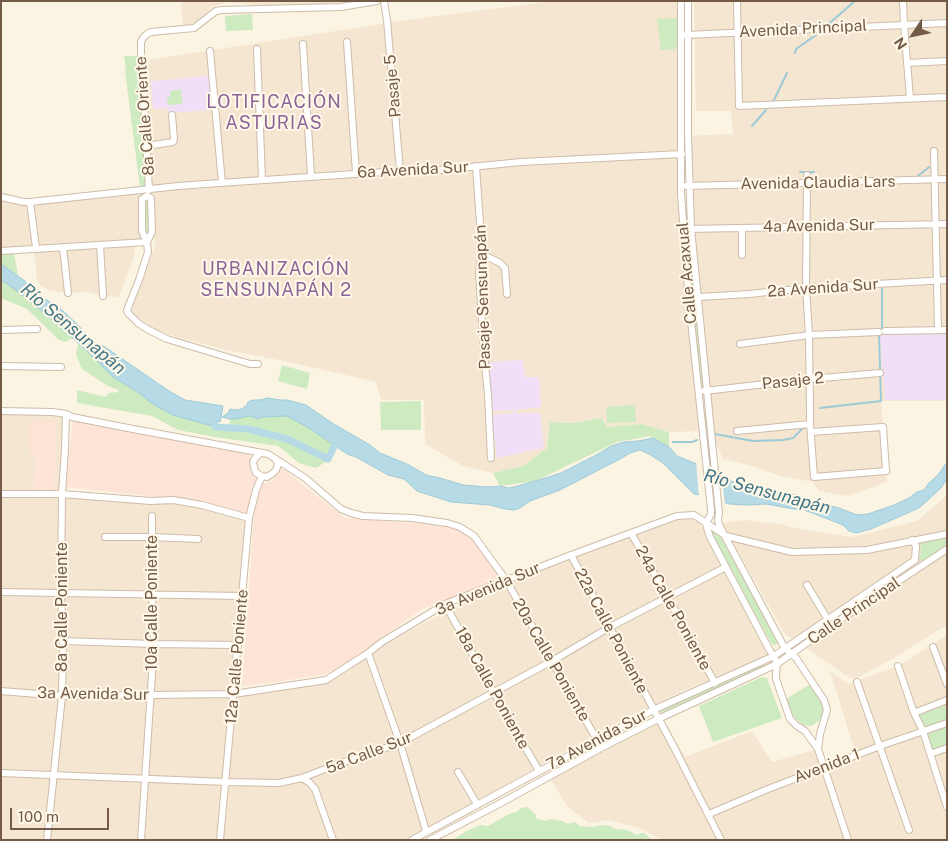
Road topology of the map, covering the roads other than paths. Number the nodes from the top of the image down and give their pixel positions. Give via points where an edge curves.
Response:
1 (377, 1) edge
2 (384, 1) edge
3 (681, 1) edge
4 (688, 1) edge
5 (737, 1) edge
6 (903, 1) edge
7 (947, 23) edge
8 (904, 25) junction
9 (737, 32) junction
10 (688, 34) junction
11 (680, 35) junction
12 (347, 42) dead end
13 (303, 44) dead end
14 (257, 48) dead end
15 (210, 51) dead end
16 (947, 60) edge
17 (907, 63) junction
18 (947, 96) edge
19 (910, 98) junction
20 (172, 116) dead end
21 (147, 146) junction
22 (688, 150) junction
23 (934, 150) dead end
24 (680, 154) junction
25 (688, 159) junction
26 (476, 166) junction
27 (400, 171) junction
28 (356, 174) junction
29 (311, 176) junction
30 (807, 176) dead end
31 (947, 179) edge
32 (262, 180) junction
33 (935, 180) junction
34 (222, 183) junction
35 (807, 184) junction
36 (680, 186) junction
37 (689, 186) junction
38 (148, 192) junction
39 (1, 197) edge
40 (30, 202) junction
41 (936, 224) junction
42 (947, 224) edge
43 (807, 227) junction
44 (691, 228) junction
45 (742, 228) junction
46 (683, 229) junction
47 (147, 242) junction
48 (100, 244) junction
49 (63, 247) junction
50 (36, 248) junction
51 (1, 251) edge
52 (742, 255) dead end
53 (482, 256) junction
54 (937, 280) junction
55 (947, 280) edge
56 (806, 288) junction
57 (688, 292) junction
58 (68, 293) dead end
59 (507, 294) dead end
60 (103, 296) dead end
61 (698, 297) junction
62 (689, 302) junction
63 (37, 329) dead end
64 (1, 330) edge
65 (938, 330) junction
66 (947, 330) edge
67 (810, 335) junction
68 (740, 344) dead end
69 (258, 364) dead end
70 (1, 366) edge
71 (61, 367) dead end
72 (880, 373) dead end
73 (810, 379) junction
74 (706, 390) junction
75 (699, 392) junction
76 (1, 411) edge
77 (66, 414) junction
78 (810, 424) junction
79 (737, 431) dead end
80 (811, 432) junction
81 (261, 453) junction
82 (276, 458) junction
83 (491, 458) dead end
84 (262, 476) junction
85 (1, 494) edge
86 (62, 494) junction
87 (152, 516) dead end
88 (718, 516) joint
89 (249, 518) junction
90 (706, 523) junction
91 (631, 533) junction
92 (947, 534) edge
93 (726, 536) junction
94 (105, 537) dead end
95 (152, 537) junction
96 (198, 539) dead end
97 (912, 540) junction
98 (947, 549) edge
99 (571, 555) junction
100 (915, 560) junction
101 (924, 565) junction
102 (726, 567) junction
103 (506, 580) junction
104 (807, 585) dead end
105 (1, 592) edge
106 (61, 593) junction
107 (152, 595) junction
108 (243, 596) junction
109 (668, 597) junction
110 (445, 604) junction
111 (828, 620) junction
112 (610, 627) junction
113 (63, 642) junction
114 (154, 644) junction
115 (238, 645) junction
116 (933, 647) dead end
117 (785, 648) junction
118 (368, 653) junction
119 (791, 654) junction
120 (774, 656) junction
121 (552, 661) junction
122 (777, 664) junction
123 (898, 666) dead end
124 (857, 682) dead end
125 (715, 683) junction
126 (947, 684) edge
127 (1, 691) edge
128 (494, 693) junction
129 (234, 694) junction
130 (151, 695) junction
131 (62, 696) junction
132 (947, 700) edge
133 (653, 710) junction
134 (914, 713) junction
135 (658, 719) junction
136 (824, 721) junction
137 (947, 723) edge
138 (805, 731) junction
139 (923, 731) junction
140 (597, 740) junction
141 (400, 743) junction
142 (880, 746) junction
143 (947, 748) edge
144 (818, 749) junction
145 (930, 754) junction
146 (824, 768) junction
147 (539, 771) junction
148 (458, 772) dead end
149 (1, 773) edge
150 (53, 775) junction
151 (302, 778) junction
152 (146, 779) junction
153 (226, 782) junction
154 (477, 804) junction
155 (947, 807) edge
156 (709, 814) junction
157 (909, 830) dead end
158 (426, 831) junction
159 (47, 840) edge
160 (141, 840) edge
161 (220, 840) edge
162 (334, 840) edge
163 (412, 840) edge
164 (430, 840) edge
165 (721, 840) edge
166 (848, 840) edge

1 - 21 street, 8a Calle Oriente via 341,7 222,10 194,28 151,32 141,42
2 - 27 street, Pasaje 5
3 - 11 street, Calle Acaxual
4 - 10 street, Calle Acaxual
5 - 9 street
6 - 8 street
7 - 8 street, Avenida Principal
8 - 9 street, Avenida Principal
8 - 17 street
9 - 10 street, Avenida Principal
9 - 19 street via 739,106
10 - 11 street
10 - 22 street, Calle Acaxual
11 - 24 street, Calle Acaxual
12 - 28 street
13 - 29 street
14 - 32 street
15 - 34 street
16 - 17 street
17 - 19 street
18 - 19 street
20 - 21 street via 173,142
21 - 38 street, 8a Calle Oriente
22 - 24 street
22 - 25 street, Calle Acaxual
23 - 33 street
24 - 25 street
24 - 26 street, 6a Avenida Sur
24 - 36 street, Calle Acaxual
25 - 37 street, Calle Acaxual
26 - 27 street, 6a Avenida Sur
26 - 53 street, Pasaje Sensunapán
27 - 28 street, 6a Avenida Sur
28 - 29 street, 6a Avenida Sur
29 - 32 street, 6a Avenida Sur
30 - 35 street
31 - 33 street, Avenida Claudia Lars
32 - 34 street, 6a Avenida Sur
33 - 35 street, Avenida Claudia Lars
33 - 41 street
34 - 38 street, 6a Avenida Sur
35 - 37 street, Avenida Claudia Lars
35 - 43 street
36 - 37 street, Avenida Claudia Lars
36 - 46 street, Calle Acaxual
37 - 44 street, Calle Acaxual
38 - 40 street, 6a Avenida Sur
38 - 47 street, 8a Calle Oriente via 142,199 142,231
39 - 40 street, 6a Avenida Sur
40 - 50 street
41 - 42 street, 4a Avenida Sur
41 - 43 street, 4a Avenida Sur
41 - 54 street
43 - 45 street, 4a Avenida Sur
43 - 56 street
44 - 45 street, 4a Avenida Sur
44 - 46 street, 4a Avenida Sur
44 - 61 street, Calle Acaxual
45 - 52 street
46 - 57 street, Calle Acaxual
47 - 48 street
47 - 69 street, 8a Calle Oriente via 148,252 140,280 127,310 130,316 167,339
48 - 49 street
48 - 60 street
49 - 50 street
49 - 58 street
50 - 51 street
53 - 59 street via 505,268
53 - 83 street, Pasaje Sensunapán via 479,272
54 - 55 street, 2a Avenida Sur
54 - 56 street, 2a Avenida Sur
54 - 65 street
56 - 61 street, 2a Avenida Sur
56 - 67 street
57 - 61 street
57 - 62 street, Calle Acaxual
61 - 62 street
61 - 74 street, Calle Acaxual
62 - 75 street, Calle Acaxual
63 - 64 street
65 - 66 street
65 - 67 street
67 - 68 street
67 - 73 street
70 - 71 street
72 - 73 street, Pasaje 2
73 - 74 street, Pasaje 2
73 - 78 street
74 - 75 street
74 - 88 street, Calle Acaxual
75 - 90 street, Calle Acaxual via 711,509
76 - 77 street
77 - 81 street via 133,430
77 - 86 street
78 - 79 street
78 - 80 street
80 - 80 street via 814,477 886,470 883,427
81 - 82 street
81 - 84 street via 256,456 254,468
82 - 84 street via 276,470 267,477
82 - 103 street, 20a Calle Poniente via 351,513 438,521 460,527 474,536
84 - 89 street, 12a Calle Poniente
85 - 86 street
86 - 89 street via 173,500
86 - 106 street, 8a Calle Poniente
87 - 95 street, 10a Calle Poniente
88 - 93 street, Calle Principal
89 - 108 street, 12a Calle Poniente
90 - 91 street, 3a Avenida Sur via 694,515 682,515
90 - 93 street, 3a Avenida Sur
90 - 102 street
91 - 99 street, 3a Avenida Sur
91 - 109 street, 24a Calle Poniente
92 - 97 street, 3a Avenida Sur
93 - 97 street, 3a Avenida Sur via 792,552 866,550
93 - 117 street, Calle Principal
94 - 95 street
95 - 96 street
95 - 107 street, 10a Calle Poniente
97 - 100 street via 916,546
98 - 101 street, Calle Principal
99 - 103 street, 3a Avenida Sur
99 - 112 street, 22a Calle Poniente
100 - 101 street
100 - 111 street, Calle Principal
101 - 119 street, Calle Principal
102 - 109 street, 5a Calle Sur
102 - 120 street
103 - 110 street, 3a Avenida Sur
103 - 121 street, 20a Calle Poniente
104 - 111 street
105 - 106 street
106 - 107 street
106 - 113 street, 8a Calle Poniente
107 - 108 street
107 - 114 street, 10a Calle Poniente
108 - 115 street, 12a Calle Poniente
109 - 112 street, 5a Calle Sur
109 - 125 street, 24a Calle Poniente
110 - 118 street, 3a Avenida Sur
110 - 128 street, 18a Calle Poniente
111 - 117 street, Calle Principal
112 - 121 street, 5a Calle Sur
112 - 133 street, 22a Calle Poniente
113 - 114 street
113 - 131 street, 8a Calle Poniente
114 - 115 street
114 - 130 street, 10a Calle Poniente
115 - 129 street, 12a Calle Poniente
116 - 126 street
117 - 119 street, Calle Principal
117 - 120 street, 7a Avenida Sur
118 - 129 street, 3a Avenida Sur via 326,680
118 - 141 street
119 - 122 street, 7a Avenida Sur
119 - 136 street via 824,700 827,710
120 - 122 street
120 - 125 street, 7a Avenida Sur
121 - 128 street, 5a Calle Sur
121 - 140 street, 20a Calle Poniente
122 - 135 street, 7a Avenida Sur
122 - 138 street via 776,679 790,719
123 - 134 street
124 - 142 street
125 - 133 street, 7a Avenida Sur
127 - 131 street, 3a Avenida Sur
128 - 141 street, 5a Calle Sur
128 - 147 street, 18a Calle Poniente
129 - 130 street, 3a Avenida Sur
129 - 153 street, 12a Calle Poniente
130 - 131 street, 3a Avenida Sur
130 - 152 street, 10a Calle Poniente
131 - 150 street, 8a Calle Poniente
132 - 134 street
133 - 135 street, 22a Calle Poniente
133 - 140 street, 7a Avenida Sur
134 - 139 street
135 - 156 street, 22a Calle Poniente
135 - 164 street, 7a Avenida Sur
136 - 138 street via 816,729
136 - 144 street
137 - 139 street, Avenida 1
138 - 144 street
139 - 142 street, Avenida 1
139 - 145 street
140 - 147 street, 7a Avenida Sur
141 - 151 street, 5a Calle Sur
141 - 158 street
142 - 146 street, Avenida 1
142 - 157 street
143 - 145 street
144 - 146 street
145 - 155 street
146 - 156 street, Avenida 1
146 - 166 street
147 - 154 street, 7a Avenida Sur
148 - 154 street
149 - 150 street, 5a Calle Sur
150 - 152 street, 5a Calle Sur
150 - 159 street, 8a Calle Poniente
151 - 153 street, 5a Calle Sur via 280,783
151 - 162 street via 315,789
152 - 153 street, 5a Calle Sur
152 - 160 street, 10a Calle Poniente
153 - 161 street, 12a Calle Poniente
154 - 158 street, 7a Avenida Sur
156 - 165 street, 22a Calle Poniente
158 - 163 street, 7a Avenida Sur

